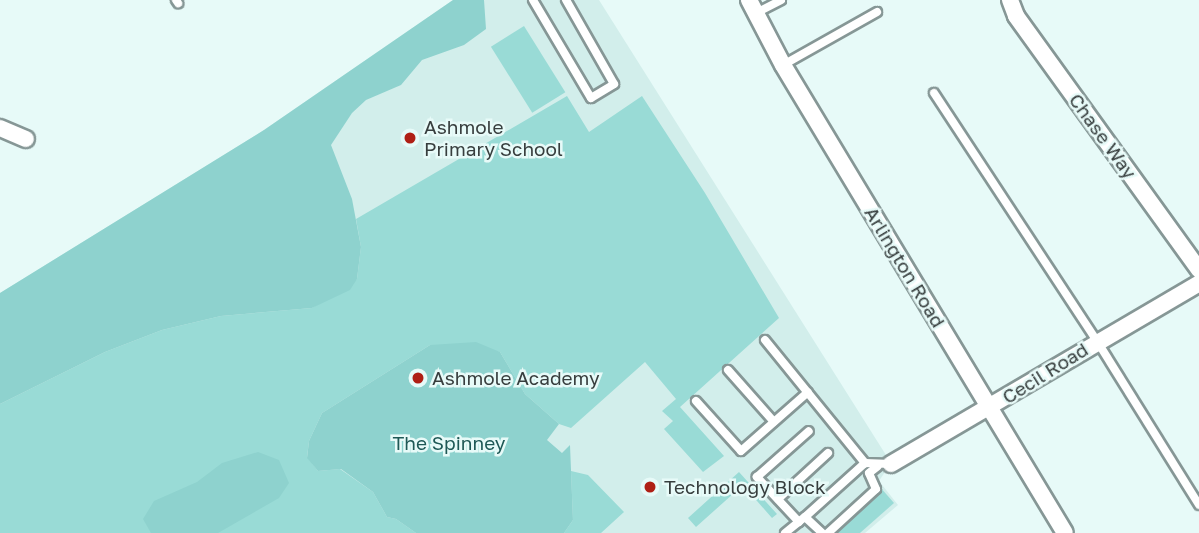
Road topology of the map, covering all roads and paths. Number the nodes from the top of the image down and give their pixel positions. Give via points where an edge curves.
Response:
1 (533, 0) edge
2 (566, 0) edge
3 (781, 0) edge
4 (1010, 0) edge
5 (752, 6) edge
6 (877, 12) dead end
7 (783, 65) junction
8 (934, 93) dead end
9 (0, 128) edge
10 (26, 139) dead end
11 (1199, 270) edge
12 (1199, 283) edge
13 (765, 340) dead end
14 (1097, 341) junction
15 (728, 370) dead end
16 (808, 392) junction
17 (696, 401) dead end
18 (990, 407) junction
19 (774, 422) junction
20 (809, 431) dead end
21 (828, 453) dead end
22 (865, 463) junction
23 (884, 465) junction
24 (778, 499) junction
25 (1199, 505) edge
26 (802, 519) junction
27 (785, 533) edge
28 (822, 533) edge
29 (828, 533) edge
30 (1065, 533) edge

1 - 2 lane via 591,99 614,84
3 - 5 lane
4 - 11 street, Chase Way via 1016,16
5 - 7 street, Arlington Road
6 - 7 lane
7 - 18 street, Arlington Road
8 - 14 lane
9 - 10 street
12 - 14 street, Cecil Road
13 - 16 lane
14 - 18 street, Cecil Road
14 - 25 lane
15 - 19 lane
16 - 19 lane
16 - 22 lane
17 - 19 lane via 741,450
18 - 23 street, Cecil Road
18 - 30 street, Arlington Road
20 - 24 lane via 757,477
21 - 24 lane
22 - 23 lane
22 - 26 lane
23 - 29 lane via 869,473 876,489
24 - 26 lane
26 - 27 lane
26 - 28 lane

